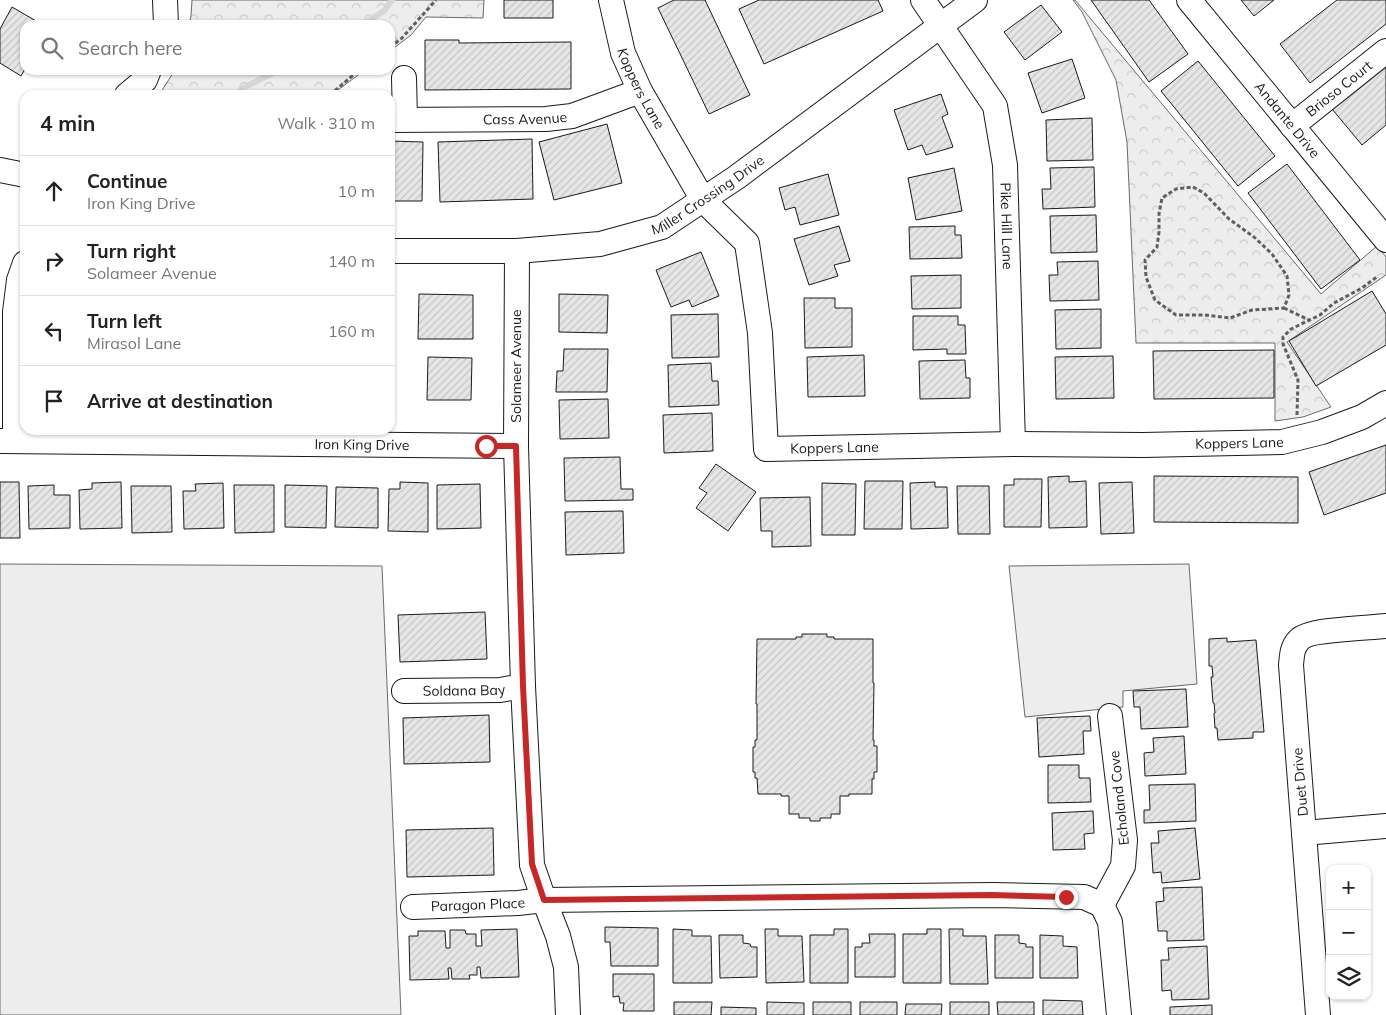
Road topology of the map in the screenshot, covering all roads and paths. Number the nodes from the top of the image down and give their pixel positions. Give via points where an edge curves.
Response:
1 (165, 0) edge
2 (436, 0) edge
3 (611, 0) edge
4 (923, 0) edge
5 (975, 0) edge
6 (1189, 0) edge
7 (166, 20) edge
8 (940, 26) junction
9 (395, 43) edge
10 (1386, 51) edge
11 (147, 75) edge
12 (353, 75) edge
13 (404, 78) dead end
14 (133, 90) edge
15 (336, 90) edge
16 (640, 92) junction
17 (397, 120) edge
18 (1292, 126) junction
19 (0, 170) edge
20 (20, 174) edge
21 (703, 200) junction
22 (1386, 240) edge
23 (395, 251) edge
24 (517, 251) junction
25 (1378, 276) dead end
26 (20, 280) edge
27 (1284, 308) junction
28 (1309, 320) junction
29 (1386, 403) edge
30 (1297, 414) dead end
31 (8, 441) edge
32 (1013, 444) junction
33 (516, 446) junction
34 (1386, 626) edge
35 (523, 686) junction
36 (404, 691) dead end
37 (1110, 716) dead end
38 (1386, 826) edge
39 (1304, 833) junction
40 (544, 900) junction
41 (1102, 905) junction
42 (413, 908) dead end
43 (568, 1015) edge
44 (1119, 1015) edge
45 (1318, 1015) edge

1 - 7 street
2 - 9 path
3 - 16 street, Koppers Lane via 623,53
4 - 8 street, Pike Hill Lane
5 - 8 street, Miller Crossing Drive
6 - 18 street, Andante Drive
8 - 21 street, Miller Crossing Drive
8 - 32 street, Pike Hill Lane via 995,106 997,116 1005,165
10 - 18 street, Brioso Court
11 - 14 street
12 - 15 path
13 - 17 street, Cass Avenue
16 - 17 street, Cass Avenue via 572,116 546,119
16 - 21 street, Koppers Lane
18 - 22 street, Andante Drive
19 - 20 street
21 - 24 street, Miller Crossing Drive via 662,227 600,244
21 - 32 street, Koppers Lane via 747,243 760,333 766,449
23 - 24 street, Miller Crossing Drive
24 - 33 street, Solameer Avenue
25 - 28 path
26 - 31 street via 15,312
27 - 27 path via 1252,310 1230,318 1176,315 1155,300 1146,277 1145,260 1157,247 1162,198 1176,189 1193,187 1254,237 1272,254 1287,276 1289,295
27 - 28 path
28 - 30 path via 1283,337 1298,380
29 - 32 street, Koppers Lane via 1362,417 1322,432 1282,442
31 - 33 street, Iron King Drive
33 - 35 street, Solameer Avenue
34 - 39 street, Duet Drive via 1316,632 1300,638 1292,650 1290,665
35 - 36 street, Soldana Bay via 500,690
35 - 40 street, Solameer Avenue via 532,864
37 - 41 street, Echoland Cove via 1125,840 1123,866
38 - 39 street
39 - 45 street, Duet Drive
40 - 41 street, Paragon Place via 992,895 1084,897
40 - 42 street, Paragon Place
40 - 43 street, Solameer Avenue via 566,966
41 - 44 street via 1110,922

